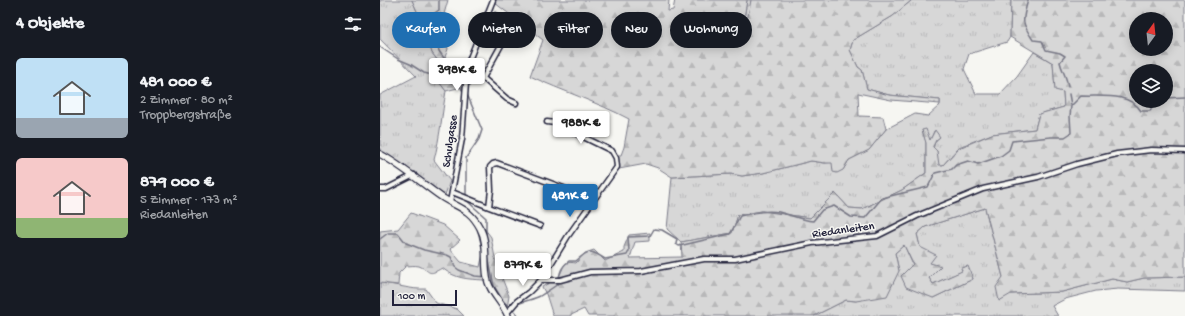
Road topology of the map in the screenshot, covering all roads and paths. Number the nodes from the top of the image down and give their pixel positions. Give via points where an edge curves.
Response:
1 (493, 0) edge
2 (500, 48) edge
3 (483, 78) junction
4 (466, 82) junction
5 (516, 102) dead end
6 (547, 122) dead end
7 (1185, 151) edge
8 (380, 154) edge
9 (414, 176) junction
10 (380, 189) edge
11 (452, 192) junction
12 (592, 199) junction
13 (450, 202) junction
14 (489, 207) junction
15 (540, 226) dead end
16 (541, 280) junction
17 (508, 313) edge

1 - 4 street, Schulgasse via 470,58
2 - 3 street
3 - 4 street
3 - 5 street via 507,99
4 - 11 street, Schulgasse via 460,157
6 - 12 street via 555,123 612,151 616,158 616,167
7 - 16 street, Riedanleiten via 1151,150 1117,154 1038,177 984,189 917,216 877,236 812,243 735,259 704,259 641,271 590,272 558,281
8 - 9 street
9 - 10 street via 386,189
9 - 13 street
11 - 13 street, Schulgasse
11 - 14 street
12 - 14 street via 497,163 490,167
12 - 16 street
13 - 17 street via 465,209 481,229 491,291
14 - 15 street
16 - 17 street via 514,304

